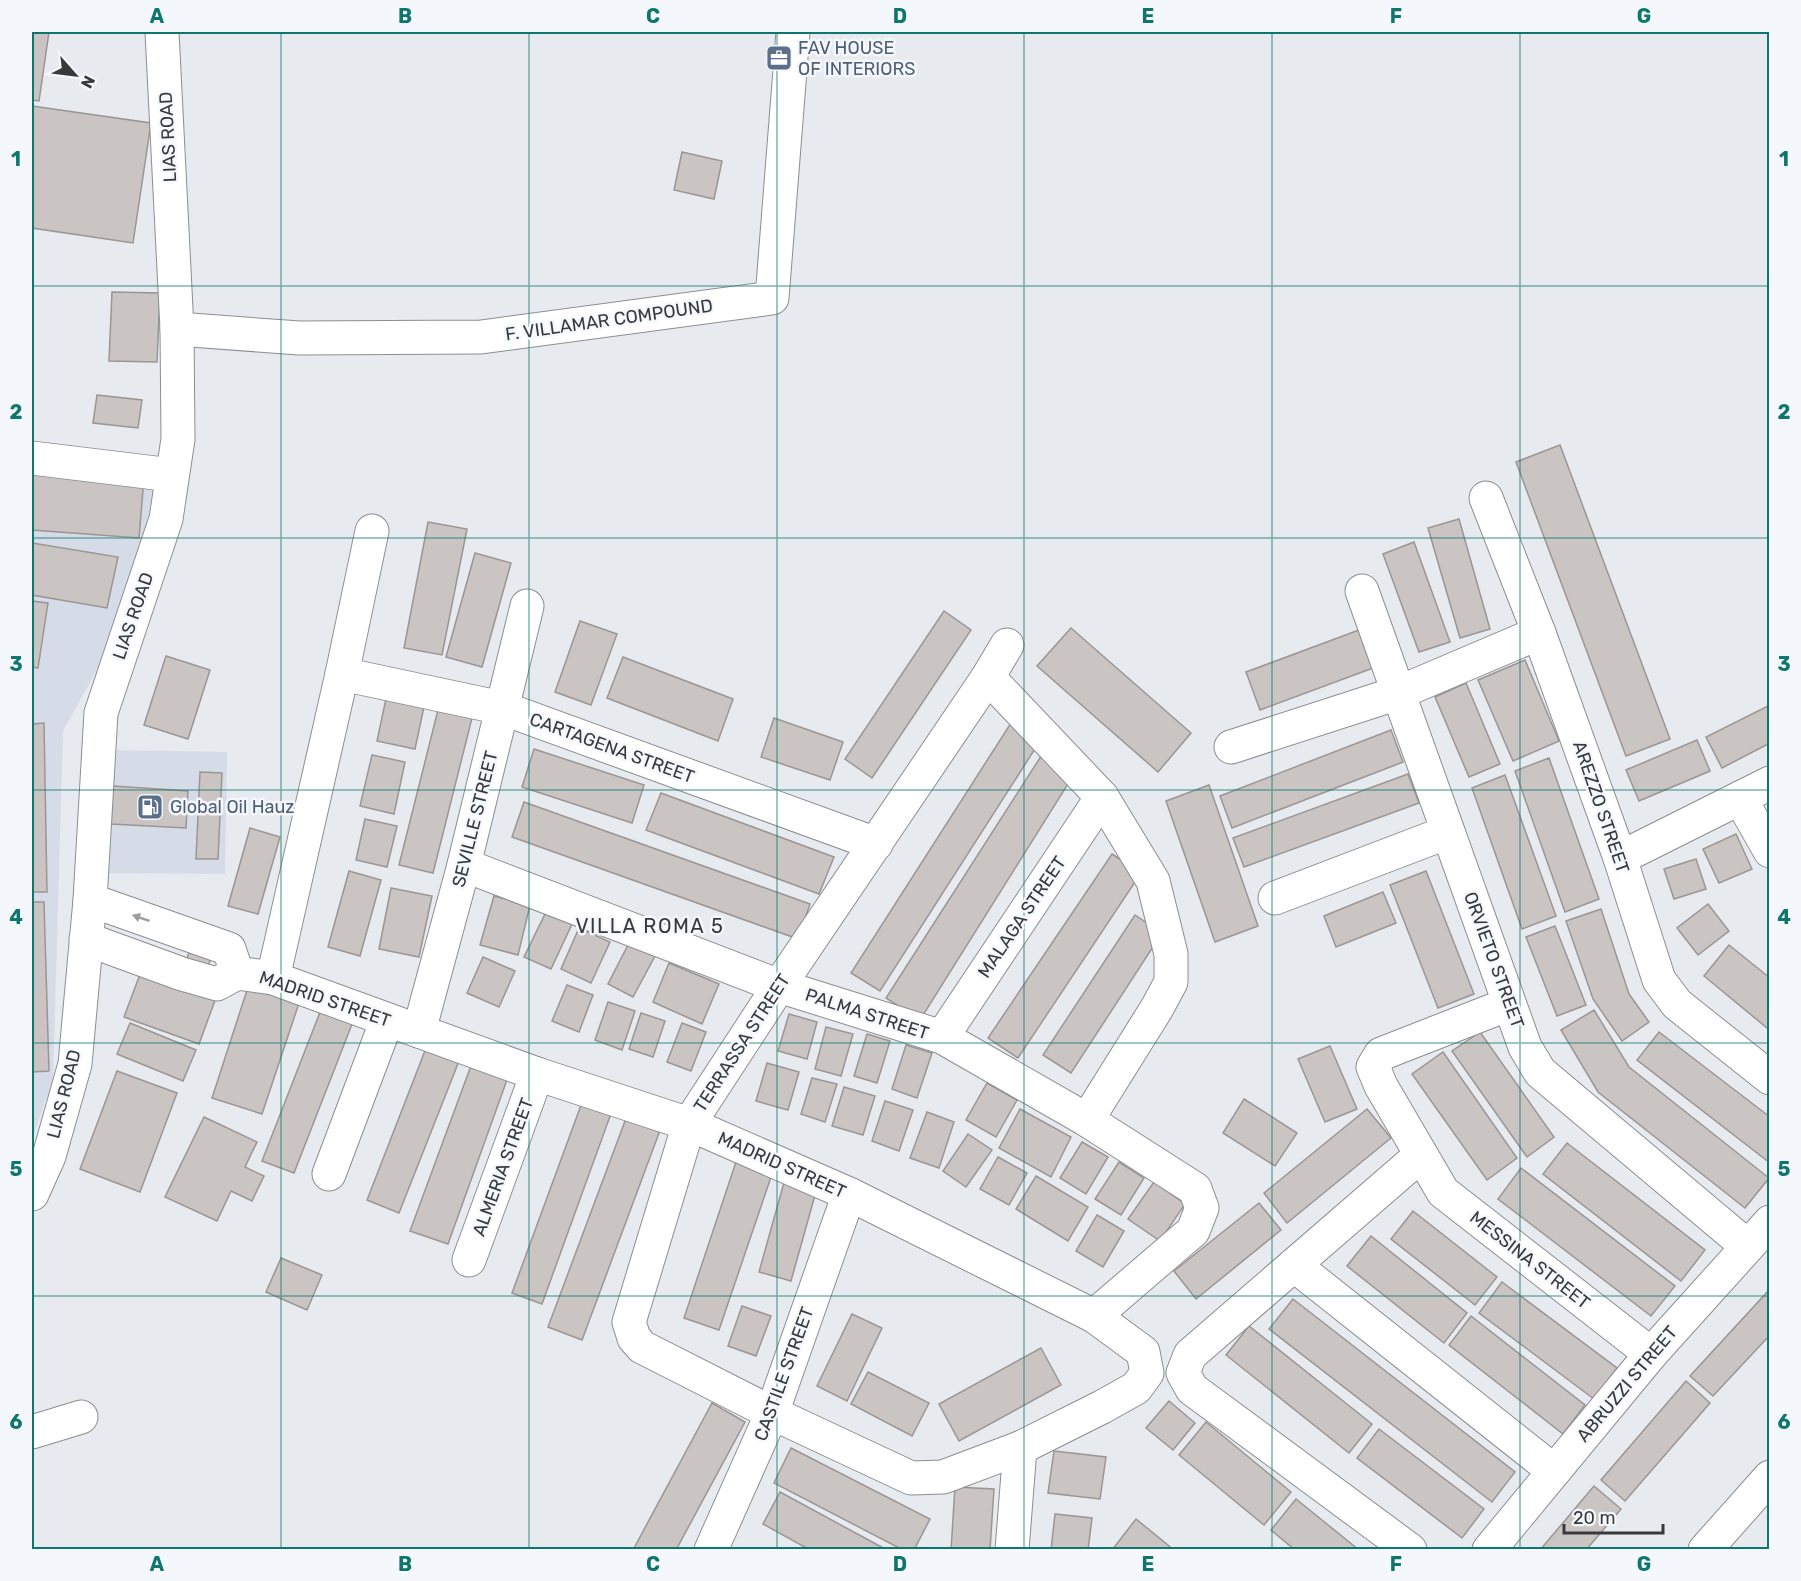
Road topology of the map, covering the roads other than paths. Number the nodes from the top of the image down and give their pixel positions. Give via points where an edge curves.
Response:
1 (162, 32) edge
2 (793, 32) edge
3 (177, 329) junction
4 (32, 458) edge
5 (172, 476) junction
6 (1486, 498) dead end
7 (372, 531) dead end
8 (1362, 591) dead end
9 (527, 606) dead end
10 (1539, 633) junction
11 (1007, 645) dead end
12 (342, 674) junction
13 (988, 677) junction
14 (1398, 693) junction
15 (502, 708) junction
16 (1231, 747) dead end
17 (1770, 783) edge
18 (1102, 797) junction
19 (1740, 798) junction
20 (1448, 832) junction
21 (876, 844) junction
22 (1770, 851) edge
23 (1620, 858) junction
24 (464, 865) junction
25 (1275, 898) dead end
26 (90, 900) junction
27 (86, 939) junction
28 (237, 973) junction
29 (273, 978) junction
30 (779, 986) junction
31 (1509, 1004) junction
32 (387, 1020) junction
33 (419, 1031) junction
34 (942, 1037) junction
35 (537, 1074) junction
36 (1770, 1078) edge
37 (1087, 1120) junction
38 (689, 1124) junction
39 (1421, 1155) junction
40 (329, 1174) dead end
41 (32, 1194) edge
42 (849, 1194) junction
43 (1770, 1222) edge
44 (1747, 1246) junction
45 (469, 1260) dead end
46 (1294, 1266) junction
47 (1094, 1316) junction
48 (1651, 1354) junction
49 (772, 1413) junction
50 (81, 1417) dead end
51 (32, 1432) edge
52 (1020, 1448) junction
53 (1554, 1471) junction
54 (1770, 1477) edge
55 (719, 1547) edge
56 (1012, 1550) edge
57 (1410, 1550) edge
58 (1489, 1550) edge
59 (1705, 1550) edge

1 - 3 street, LIAS ROAD
2 - 3 street, F. VILLAMAR COMPOUND via 772,298 481,337 299,338
3 - 5 street, LIAS ROAD via 178,439
4 - 5 street
5 - 26 street, LIAS ROAD via 166,519 100,713
6 - 10 street, AREZZO STREET
7 - 12 street
8 - 14 street, ORVIETO STREET
9 - 15 street, SEVILLE STREET
10 - 14 street
10 - 23 street, AREZZO STREET
11 - 13 street, TERRASSA STREET
12 - 15 street, CARTAGENA STREET
12 - 29 street
13 - 18 street
13 - 21 street, TERRASSA STREET
14 - 16 street
14 - 20 street, ORVIETO STREET
15 - 21 street, CARTAGENA STREET
15 - 24 street, SEVILLE STREET
17 - 19 street
18 - 34 street, MALAGA STREET
18 - 37 street via 1153,881 1171,954 1171,982
19 - 22 street
19 - 23 street
20 - 25 street
20 - 31 street, ORVIETO STREET
21 - 30 street, TERRASSA STREET
23 - 36 street, AREZZO STREET via 1659,980 1677,1004
24 - 30 street, PALMA STREET
24 - 33 street, SEVILLE STREET
26 - 27 street, LIAS ROAD
28 -> 26 street, MADRID STREET via 229,949
27 - 28 street, MADRID STREET via 217,984
27 - 41 street, LIAS ROAD via 75,1064 49,1156
28 - 29 street, MADRID STREET
29 - 32 street, MADRID STREET
30 - 34 street, PALMA STREET
30 - 38 street, TERRASSA STREET
31 - 39 street, MESSINA STREET via 1381,1054 1372,1067
31 - 44 street, ORVIETO STREET via 1525,1047 1540,1072
32 - 33 street, MADRID STREET
32 - 40 street
33 - 35 street, MADRID STREET
34 - 37 street, PALMA STREET
35 - 38 street, MADRID STREET
35 - 45 street, ALMERIA STREET
37 - 47 street, PALMA STREET via 1195,1189 1202,1208 1193,1231
38 - 42 street, MADRID STREET
38 - 49 street, TERRASSA STREET via 628,1322 642,1347
39 - 46 street
39 - 48 street, MESSINA STREET via 1443,1192
42 - 47 street, MADRID STREET
42 - 49 street, CASTILE STREET
43 - 44 street, ABRUZZI STREET
44 - 48 street, ABRUZZI STREET
46 - 53 street
46 - 57 street via 1190,1355 1184,1373 1192,1389
47 - 52 street, MADRID STREET via 1143,1352 1147,1373 1136,1388
48 - 53 street, ABRUZZI STREET
49 - 52 street, TERRASSA STREET via 911,1478 943,1477
49 - 55 street, CASTILE STREET
50 - 51 street
52 - 56 street
53 - 58 street, ABRUZZI STREET
54 - 59 street

